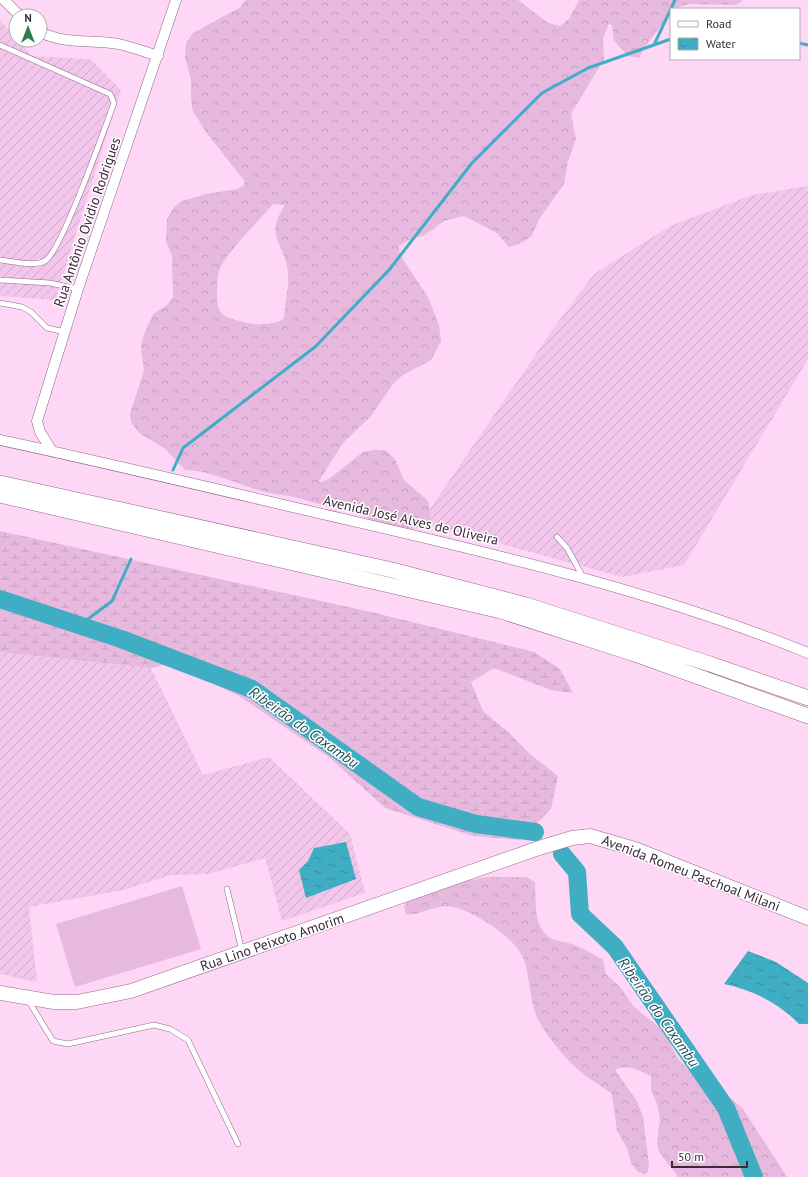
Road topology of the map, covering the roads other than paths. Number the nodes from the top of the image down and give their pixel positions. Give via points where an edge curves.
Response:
1 (4, 0) edge
2 (176, 0) edge
3 (12, 8) edge
4 (48, 36) edge
5 (0, 45) edge
6 (158, 56) junction
7 (0, 260) edge
8 (0, 280) edge
9 (78, 289) junction
10 (0, 304) edge
11 (65, 332) junction
12 (0, 440) edge
13 (52, 451) junction
14 (0, 483) edge
15 (0, 495) edge
16 (557, 537) dead end
17 (584, 578) junction
18 (808, 653) edge
19 (808, 698) edge
20 (808, 716) edge
21 (539, 848) joint
22 (227, 889) dead end
23 (808, 918) edge
24 (242, 952) junction
25 (0, 993) edge
26 (28, 999) junction
27 (238, 1144) dead end

1 - 3 street
2 - 6 street, Rua Antônio Ovídio Rodrigues
4 - 6 street via 71,41 118,44
5 - 7 lane via 110,94 114,103 52,256 36,264
6 - 9 street, Rua Antônio Ovídio Rodrigues
8 - 9 lane via 50,283
9 - 11 street, Rua Antônio Ovídio Rodrigues
10 - 11 lane via 22,307 46,328
11 - 13 street, Rua Antônio Ovídio Rodrigues via 37,421 40,432
12 - 13 street, Avenida José Alves de Oliveira
13 - 17 street, Avenida José Alves de Oliveira via 514,558
14 - 19 main road via 392,570 526,605
15 - 20 main road via 501,612 632,653
16 - 17 lane via 567,548
17 - 18 street, Avenida José Alves de Oliveira via 760,633
21 - 23 street, Avenida Romeu Paschoal Milani via 572,838 590,836 635,850
21 - 24 street, Rua Lino Peixoto Amorim
22 - 24 lane
24 - 26 street, Rua Lino Peixoto Amorim via 131,991 103,998 77,1002
25 - 26 street, Rua Lino Peixoto Amorim
26 - 27 lane via 53,1041 68,1044 154,1025 170,1029 188,1040

